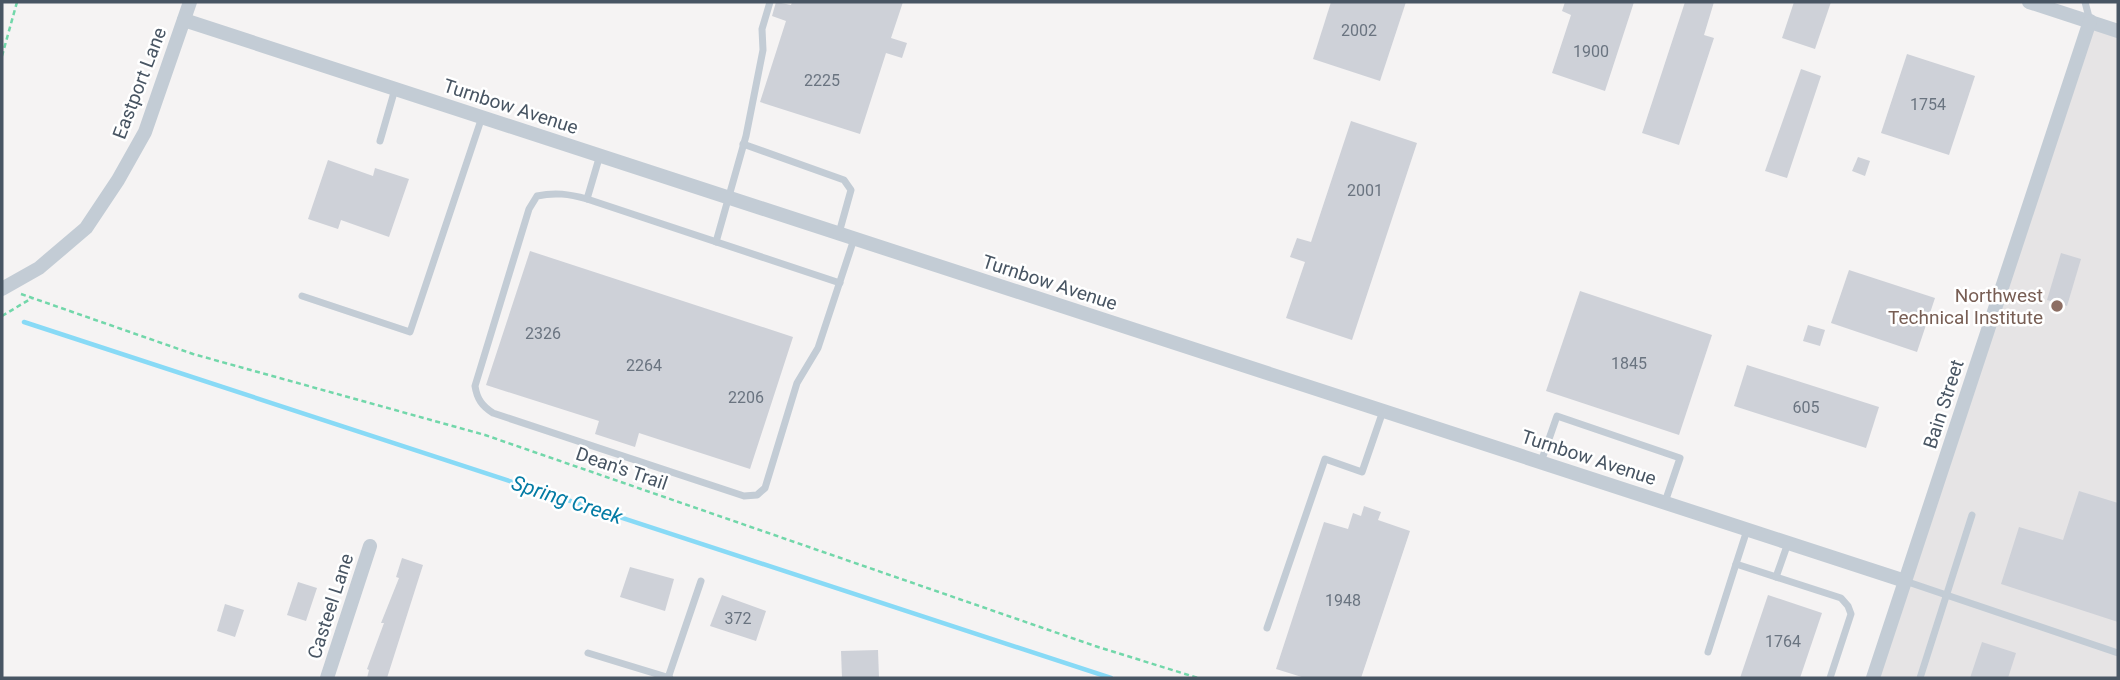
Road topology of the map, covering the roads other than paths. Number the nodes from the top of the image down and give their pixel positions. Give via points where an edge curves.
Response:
1 (190, 2) edge
2 (770, 2) edge
3 (2029, 2) edge
4 (2085, 2) edge
5 (184, 20) junction
6 (2090, 22) junction
7 (2118, 31) edge
8 (395, 88) junction
9 (482, 117) junction
10 (380, 141) dead end
11 (743, 144) junction
12 (600, 155) junction
13 (729, 197) junction
14 (587, 199) junction
15 (839, 233) junction
16 (855, 238) junction
17 (716, 242) junction
18 (840, 283) junction
19 (2, 289) edge
20 (302, 296) dead end
21 (1384, 411) junction
22 (1541, 462) junction
23 (1665, 502) junction
24 (1972, 515) dead end
25 (1747, 529) junction
26 (1788, 543) junction
27 (370, 546) dead end
28 (1736, 564) junction
29 (1776, 577) junction
30 (701, 581) dead end
31 (1905, 581) junction
32 (1946, 594) junction
33 (1267, 628) dead end
34 (1708, 652) dead end
35 (589, 653) dead end
36 (2118, 653) edge
37 (327, 678) edge
38 (669, 678) edge
39 (1830, 678) edge
40 (1873, 678) edge
41 (1920, 678) edge

1 - 5 street, Eastport Lane
2 - 11 lane
3 - 6 street
4 - 6 lane
5 - 8 street, Turnbow Avenue
5 - 19 street, Eastport Lane via 145,132 86,228 39,268
6 - 7 street
6 - 31 street, Bain Street
8 - 9 street, Turnbow Avenue
8 - 10 lane
9 - 12 street, Turnbow Avenue
9 - 20 lane via 410,332
11 - 13 lane
11 - 15 lane via 844,180 851,190
12 - 13 street, Turnbow Avenue
12 - 14 lane
13 - 15 street, Turnbow Avenue
13 - 17 lane
14 - 17 lane
14 - 18 lane via 552,193 537,196 529,209 475,386 476,397 493,413 744,496 757,495 765,488 797,383 818,348
15 - 16 street, Turnbow Avenue
16 - 18 lane
16 - 21 street, Turnbow Avenue
17 - 18 lane
21 - 22 street, Turnbow Avenue
21 - 33 lane via 1362,472 1325,459
22 - 23 street, Turnbow Avenue
22 - 23 lane via 1556,416 1680,458
23 - 25 street, Turnbow Avenue
24 - 32 lane
25 - 26 street, Turnbow Avenue
25 - 28 lane
26 - 29 lane
26 - 31 street, Turnbow Avenue
27 - 37 street, Casteel Lane
28 - 29 lane
28 - 34 lane
29 - 39 lane via 1841,598 1848,606 1851,614
30 - 38 lane
31 - 32 lane
31 - 40 street, Bain Street
32 - 36 lane
32 - 41 lane
35 - 38 lane

